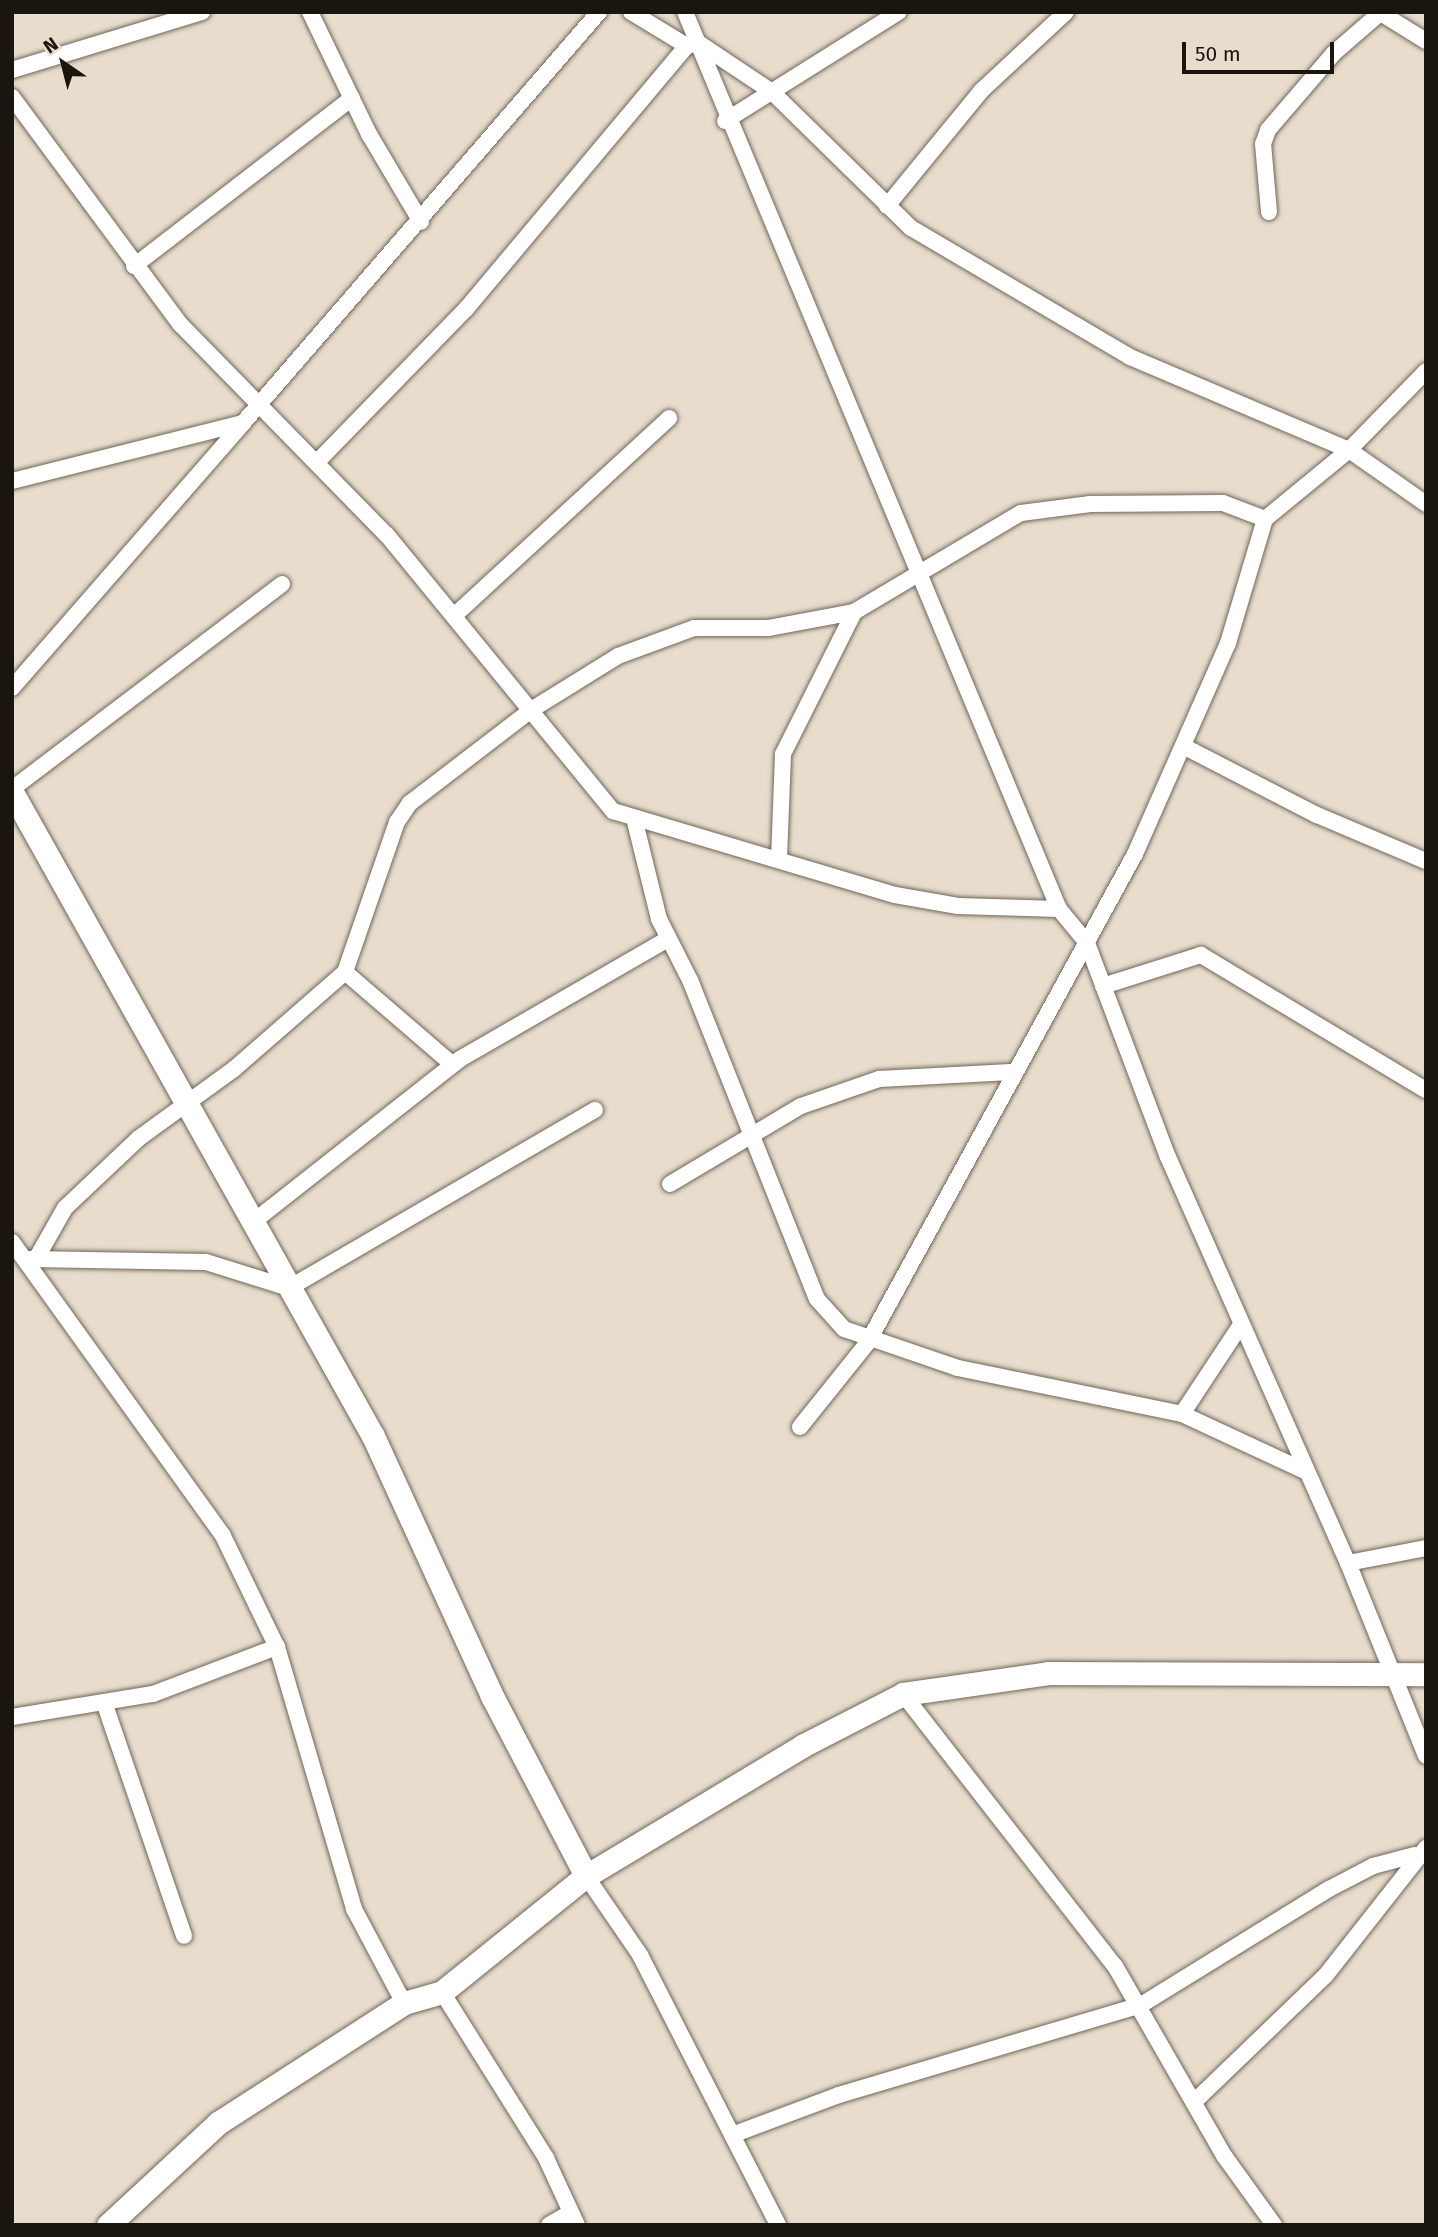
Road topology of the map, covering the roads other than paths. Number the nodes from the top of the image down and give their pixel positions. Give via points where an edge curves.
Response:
1 (201, 12) edge
2 (310, 12) edge
3 (599, 12) edge
4 (631, 12) edge
5 (685, 12) edge
6 (900, 12) edge
7 (1066, 12) edge
8 (1380, 13) edge
9 (1426, 41) edge
10 (692, 44) junction
11 (12, 70) edge
12 (772, 92) junction
13 (12, 97) edge
14 (352, 98) junction
15 (725, 121) junction
16 (887, 206) junction
17 (1269, 212) dead end
18 (421, 222) junction
19 (134, 266) junction
20 (1426, 371) edge
21 (258, 408) junction
22 (669, 418) dead end
23 (243, 423) junction
24 (1349, 450) junction
25 (320, 460) junction
26 (12, 481) edge
27 (1426, 504) edge
28 (1265, 519) junction
29 (923, 572) junction
30 (282, 584) dead end
31 (854, 612) junction
32 (455, 615) junction
33 (12, 688) edge
34 (531, 710) junction
35 (1185, 747) junction
36 (12, 791) edge
37 (635, 822) junction
38 (779, 859) junction
39 (1426, 861) edge
40 (1059, 909) junction
41 (668, 939) junction
42 (1087, 943) junction
43 (345, 972) junction
44 (1103, 986) junction
45 (452, 1065) junction
46 (1011, 1072) junction
47 (1426, 1090) edge
48 (184, 1106) junction
49 (595, 1110) dead end
50 (751, 1133) junction
51 (670, 1184) dead end
52 (253, 1222) junction
53 (12, 1242) edge
54 (24, 1258) edge
55 (289, 1288) junction
56 (1240, 1326) junction
57 (868, 1342) junction
58 (1182, 1414) junction
59 (800, 1427) dead end
60 (1305, 1471) junction
61 (1426, 1548) edge
62 (1348, 1563) junction
63 (277, 1647) junction
64 (1426, 1674) edge
65 (1397, 1677) junction
66 (903, 1694) junction
67 (105, 1705) junction
68 (12, 1717) edge
69 (1426, 1756) edge
70 (1420, 1851) edge
71 (586, 1876) junction
72 (184, 1936) dead end
73 (442, 1992) junction
74 (404, 2004) junction
75 (1141, 2005) junction
76 (1196, 2100) junction
77 (732, 2135) junction
78 (573, 2219) edge
79 (108, 2225) edge
80 (549, 2225) edge
81 (778, 2225) edge
82 (1274, 2225) edge

1 - 11 street
2 - 14 street
3 - 18 street via 502,118
4 - 10 street
5 - 10 street
6 - 12 street
7 - 16 street via 981,91
8 - 9 street
8 - 17 street via 1334,53 1268,130 1263,153
10 - 12 street
10 - 15 street
10 - 25 street via 466,309
12 - 15 street
12 - 16 street
13 - 19 street
14 - 18 street
14 - 19 street
15 - 29 street
16 - 24 street via 911,228 1130,357
18 - 21 street
19 - 21 street
20 - 24 street
21 - 23 street
21 - 25 street
22 - 32 street
23 - 26 street
23 - 33 street
24 - 27 street
24 - 28 street
25 - 32 street
28 - 29 street via 1223,503 1090,504 1021,513
28 - 35 street via 1244,598
29 - 31 street
29 - 40 street
30 - 36 street
31 - 34 street via 769,628 694,628 618,656
31 - 38 street via 783,754
32 - 34 street
34 - 37 street via 593,793
34 - 43 street via 433,783 397,822
35 - 39 street via 1317,815
35 - 42 street
36 - 48 street
37 - 38 street
37 - 41 street
38 - 40 street via 932,902
40 - 42 street
41 - 45 street
41 - 50 street
42 - 44 street
42 - 46 street
43 - 45 street
43 - 48 street
44 - 47 street via 1201,955
44 - 56 street
45 - 52 street
46 - 50 street via 879,1079 801,1106
46 - 57 street
48 - 52 street
48 - 54 street via 139,1138 65,1208
49 - 55 street
50 - 51 street
50 - 57 street via 817,1300 844,1329
52 - 55 street
53 - 54 street
54 - 55 street via 206,1262
54 - 63 street via 223,1536
55 - 71 street via 373,1437 486,1684
56 - 58 street
56 - 60 street
57 - 58 street via 958,1368
57 - 59 street
58 - 60 street
60 - 62 street
61 - 62 street
62 - 65 street
63 - 67 street
63 - 74 street via 354,1909
64 - 65 street
65 - 66 street via 1048,1673
65 - 69 street
66 - 71 street
66 - 75 street
67 - 68 street
67 - 72 street
70 - 75 street via 1373,1866 1329,1889
70 - 76 street via 1326,1975
71 - 73 street
71 - 77 street via 640,1955
73 - 74 street
73 - 78 street via 546,2158
74 - 79 street via 218,2123
75 - 76 street
75 - 77 street via 839,2095
76 - 82 street via 1225,2157
77 - 81 street
78 - 80 street

